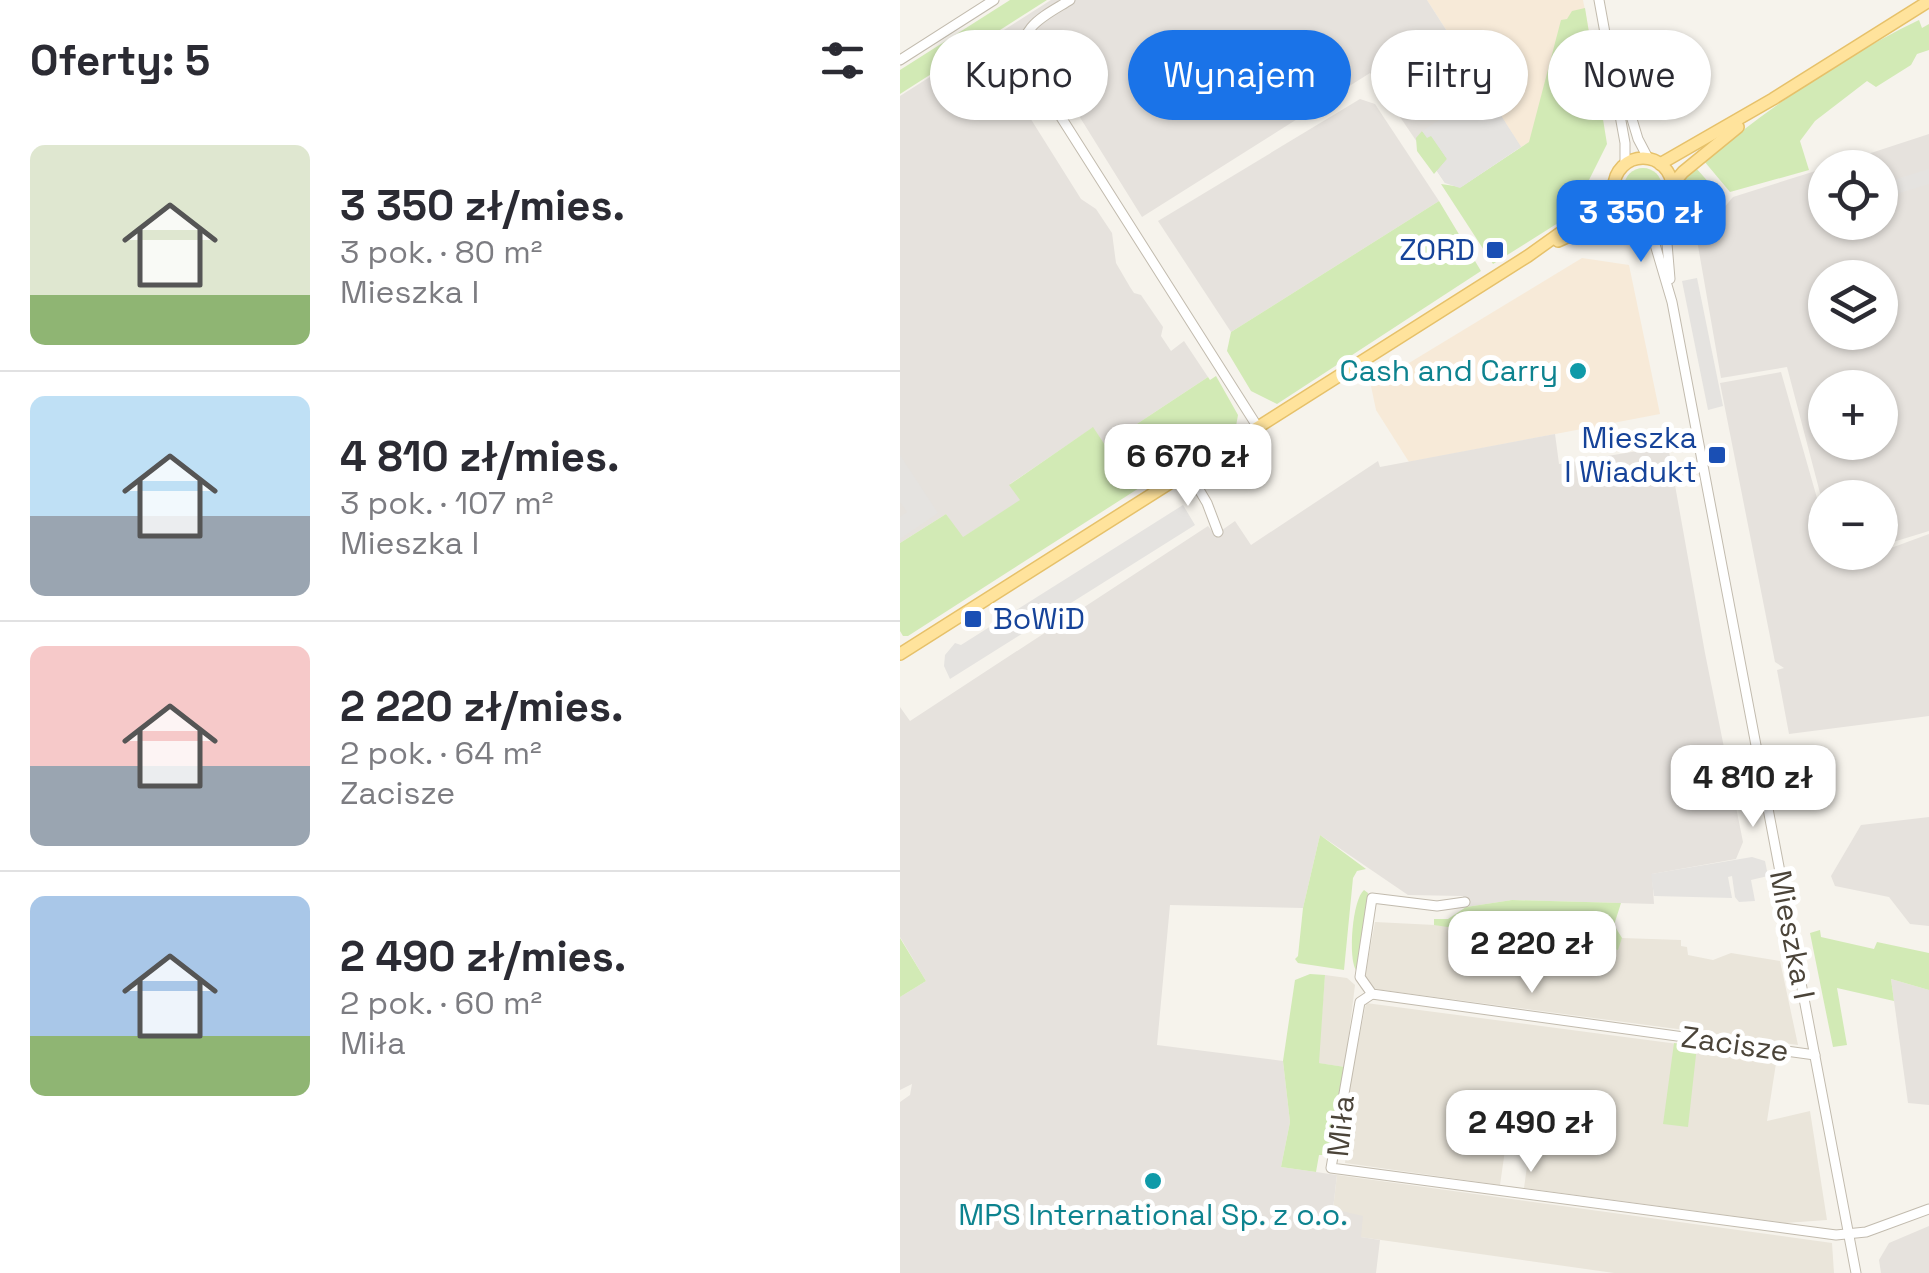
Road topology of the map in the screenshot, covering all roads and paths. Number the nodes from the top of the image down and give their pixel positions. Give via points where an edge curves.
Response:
1 (994, 0) edge
2 (1070, 0) edge
3 (1599, 0) edge
4 (1929, 0) edge
5 (1604, 25) junction
6 (900, 60) edge
7 (1773, 99) junction
8 (1654, 161) junction
9 (1625, 164) junction
10 (1672, 185) junction
11 (1614, 189) junction
12 (1664, 208) junction
13 (1625, 211) junction
14 (1641, 217) junction
15 (1528, 256) junction
16 (1672, 302) junction
17 (1257, 426) junction
18 (1188, 470) junction
19 (1218, 532) dead end
20 (900, 654) edge
21 (1465, 902) dead end
22 (1372, 994) junction
23 (1815, 1055) junction
24 (1929, 1209) edge
25 (1849, 1235) junction
26 (1856, 1273) edge

1 - 6 street
2 - 17 street via 1026,32 1026,62
3 - 5 street
4 - 7 main road
5 - 8 street via 1638,139
5 - 9 street
7 - 8 main road
7 - 10 main road
8 - 9 main road
8 - 10 main road
9 - 11 main road
10 - 12 main road
11 - 13 main road
11 - 15 main road
12 - 14 main road
12 - 16 street, Mieszka I
13 - 14 main road
13 - 15 main road
14 - 16 street, Mieszka I
15 - 17 main road
16 - 23 street, Mieszka I
17 - 18 main road
18 - 19 street
18 - 20 main road
21 - 22 street via 1437,906 1372,898 1360,977
22 - 23 street, Zacisze
22 - 25 street, Miła via 1360,1002 1331,1168
23 - 25 street, Mieszka I
24 - 25 street
25 - 26 street, Mieszka I

